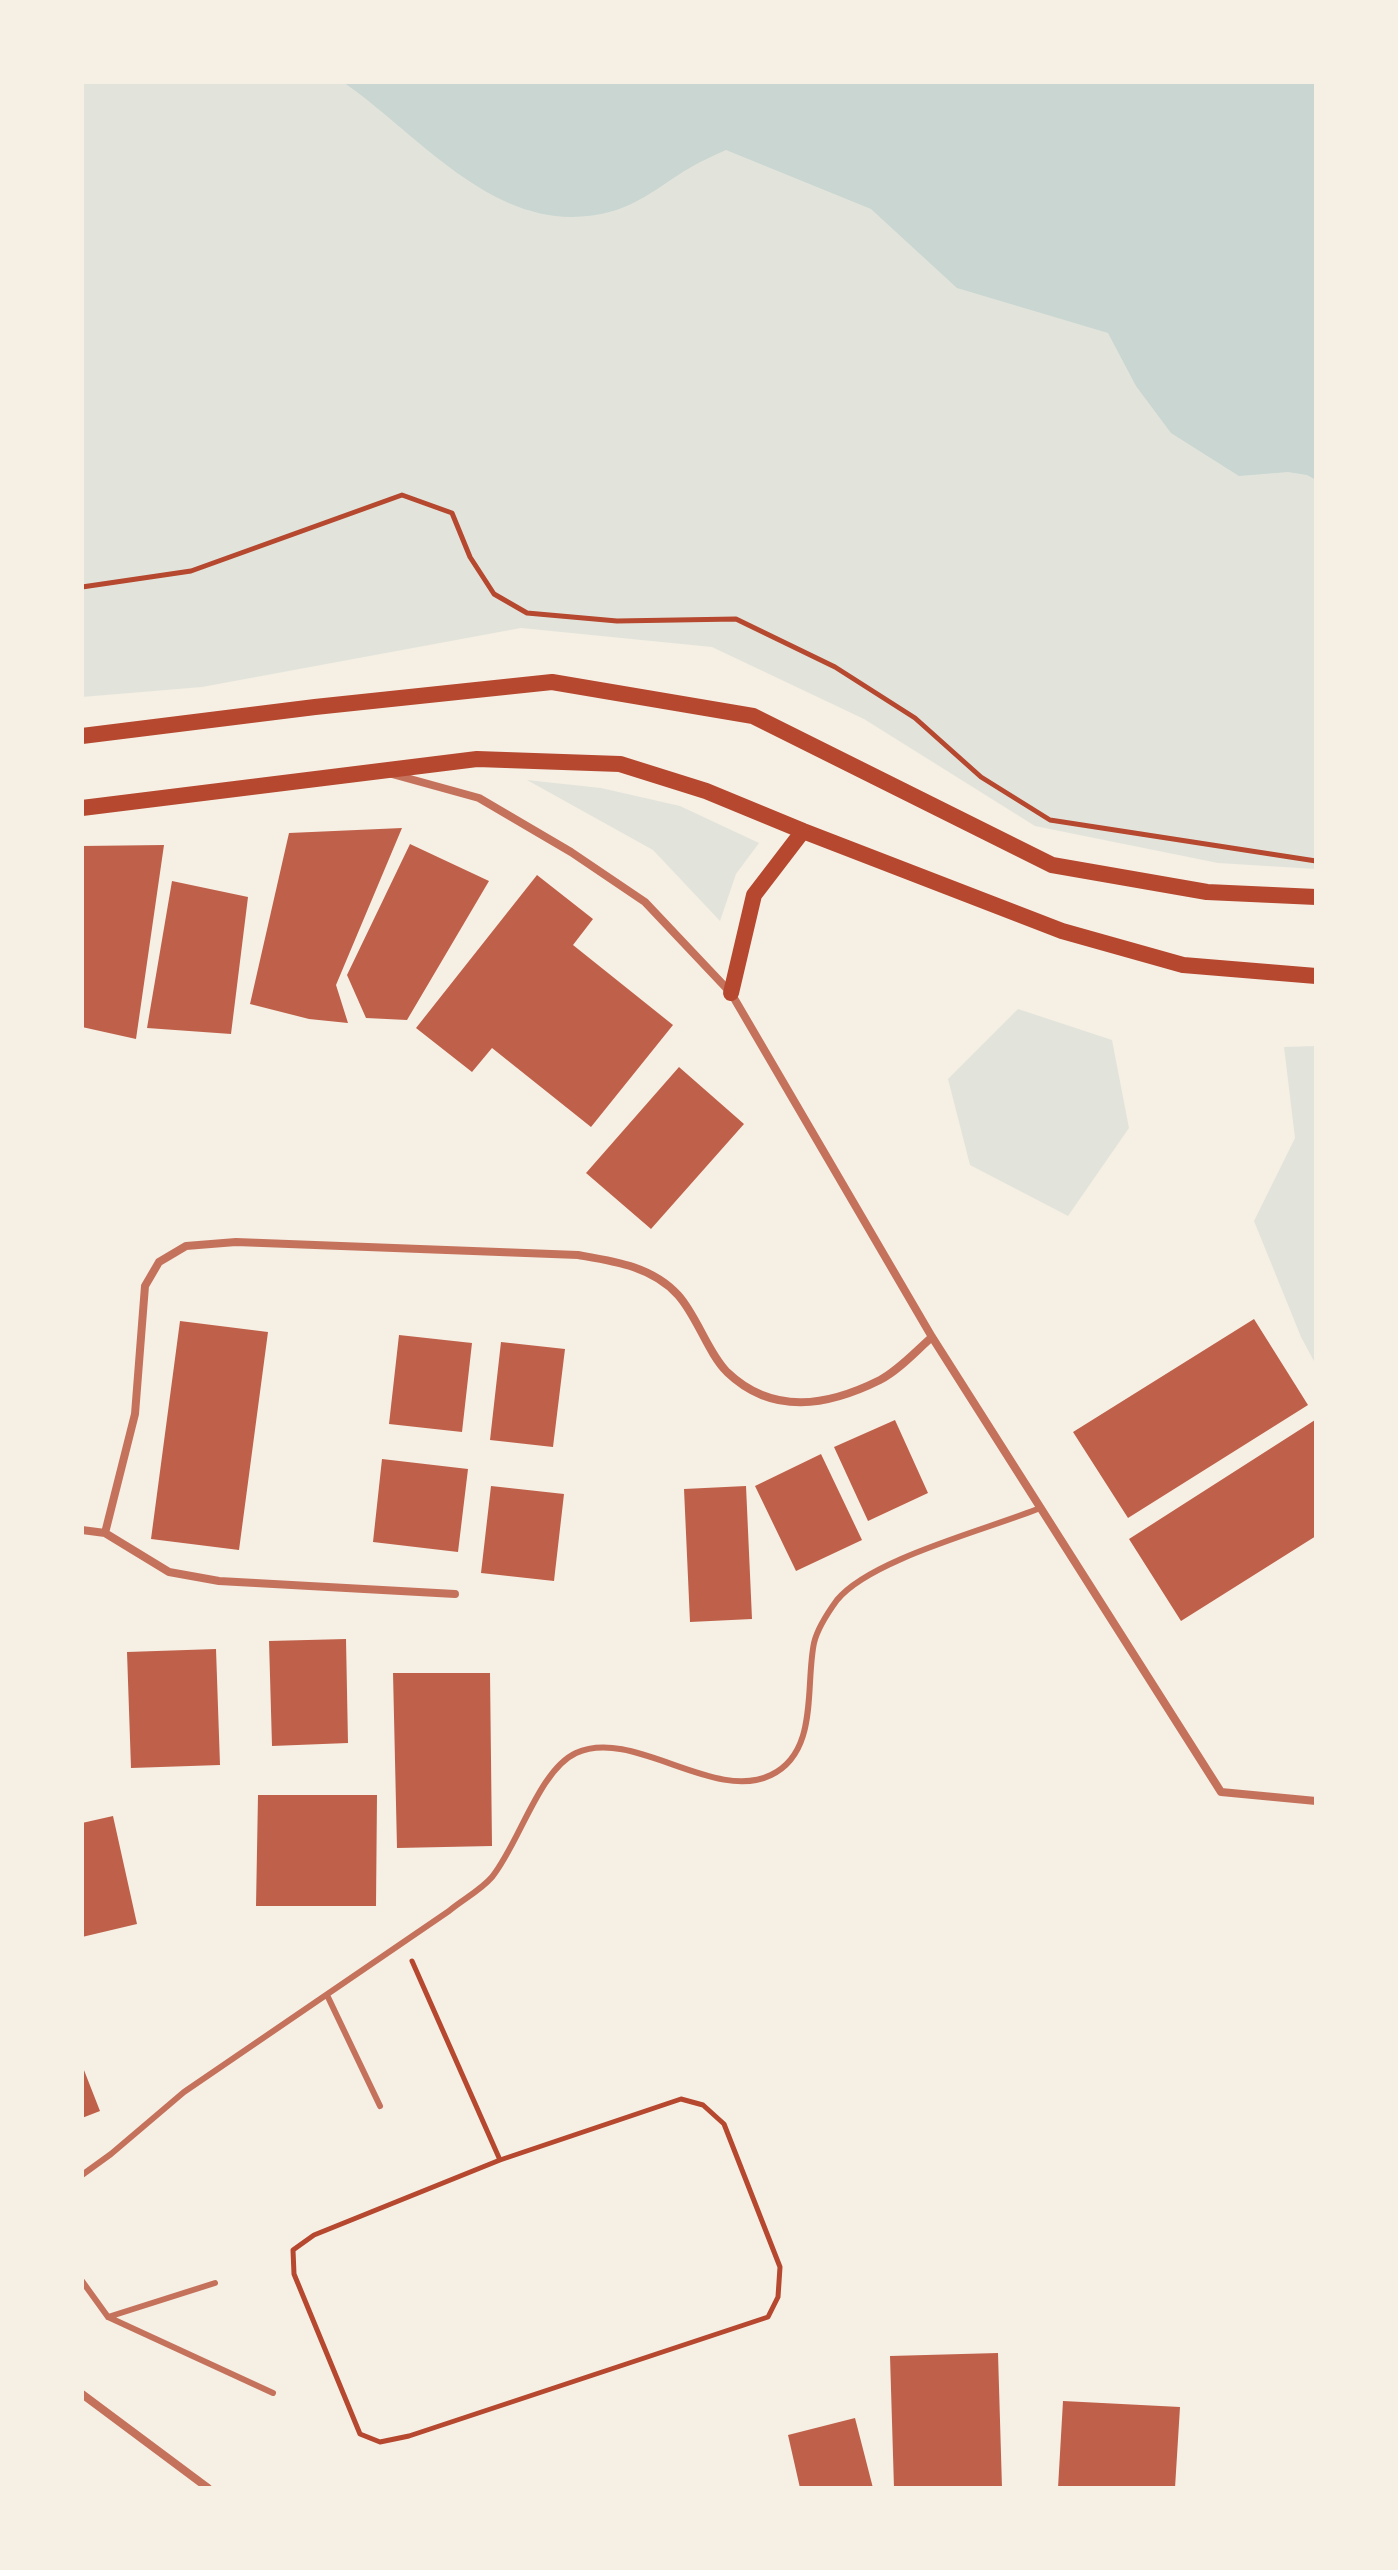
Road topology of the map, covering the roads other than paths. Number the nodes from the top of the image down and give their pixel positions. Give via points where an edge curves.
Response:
1 (82, 736) edge
2 (384, 772) junction
3 (82, 808) edge
4 (803, 831) junction
5 (1316, 897) edge
6 (1316, 976) edge
7 (731, 993) junction
8 (932, 1337) junction
9 (1040, 1508) junction
10 (82, 1530) edge
11 (105, 1533) junction
12 (455, 1594) dead end
13 (1316, 1801) edge
14 (327, 1995) junction
15 (380, 2106) dead end
16 (82, 2175) edge
17 (82, 2281) edge
18 (215, 2283) dead end
19 (108, 2317) junction
20 (273, 2393) dead end
21 (82, 2394) edge
22 (207, 2488) edge

1 - 5 main road via 552,682 753,716 1052,865 1207,892
2 - 3 main road
2 - 4 main road via 477,759 620,764 706,791
2 - 7 street via 479,798 571,852 645,902
4 - 6 main road via 1062,931 1183,965
4 - 7 main road via 754,895
7 - 8 street
8 - 9 street
8 - 11 street via 882,1379 822,1402 783,1403 726,1371 678,1294 625,1264 578,1255 236,1242 186,1246 159,1262 145,1286 135,1414
9 - 13 street via 1221,1792
9 - 14 lane via 899,1560 851,1586 814,1640 805,1731 795,1755 771,1775 745,1782 699,1774 620,1748 577,1753 559,1764 491,1879
10 - 11 street
11 - 12 street via 169,1572 219,1581
14 - 15 lane
14 - 16 lane via 184,2092
17 - 19 lane
18 - 19 lane
19 - 20 lane
21 - 22 street

